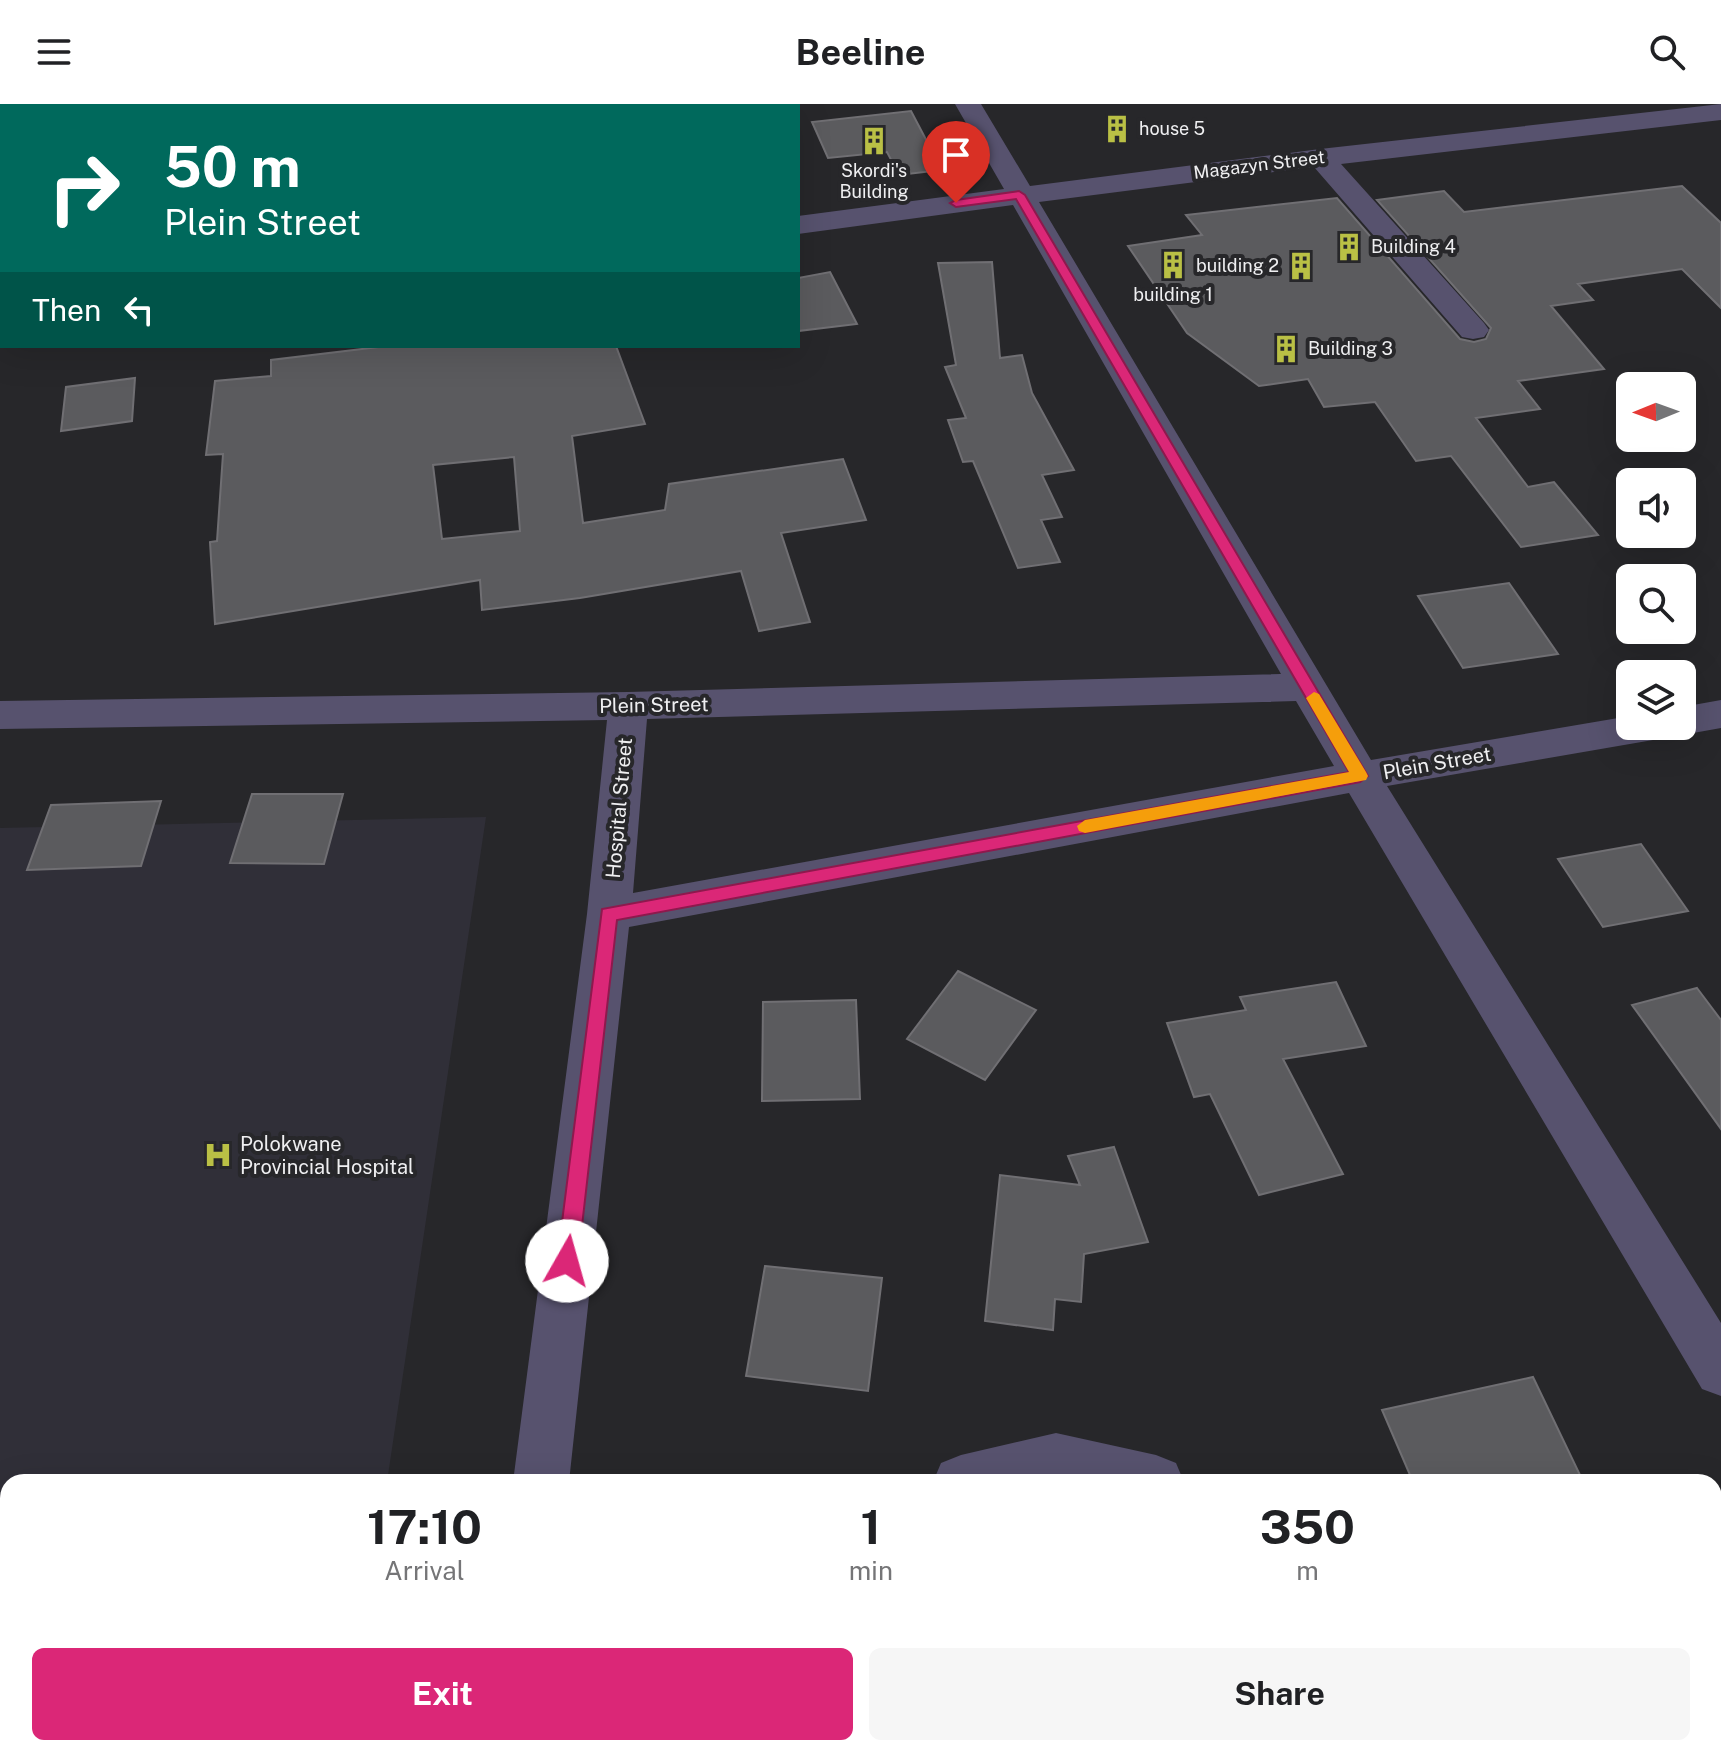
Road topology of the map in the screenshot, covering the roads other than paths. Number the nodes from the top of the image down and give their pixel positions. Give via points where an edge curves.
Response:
1 (968, 104) edge
2 (1721, 112) edge
3 (1320, 157) junction
4 (1019, 195) junction
5 (800, 225) edge
6 (1473, 330) dead end
7 (1307, 687) junction
8 (628, 706) junction
9 (1721, 714) edge
10 (0, 715) edge
11 (1696, 718) edge
12 (1616, 732) edge
13 (1360, 776) junction
14 (609, 914) junction
15 (1721, 1371) edge
16 (542, 1474) edge
17 (996, 1474) edge
18 (1120, 1474) edge

1 - 4 street
2 - 3 street, Magazyn Street
3 - 4 street, Magazyn Street
3 - 6 street
4 - 5 street, Magazyn Street
4 - 7 street
7 - 8 street, Plein Street
7 - 13 street
8 - 10 street, Plein Street
8 - 14 street, Hospital Street
9 - 11 street
12 - 13 street, Plein Street
13 - 14 street, Plein Street
13 - 15 street
14 - 16 street, Hospital Street
17 - 18 street via 1056,1460

